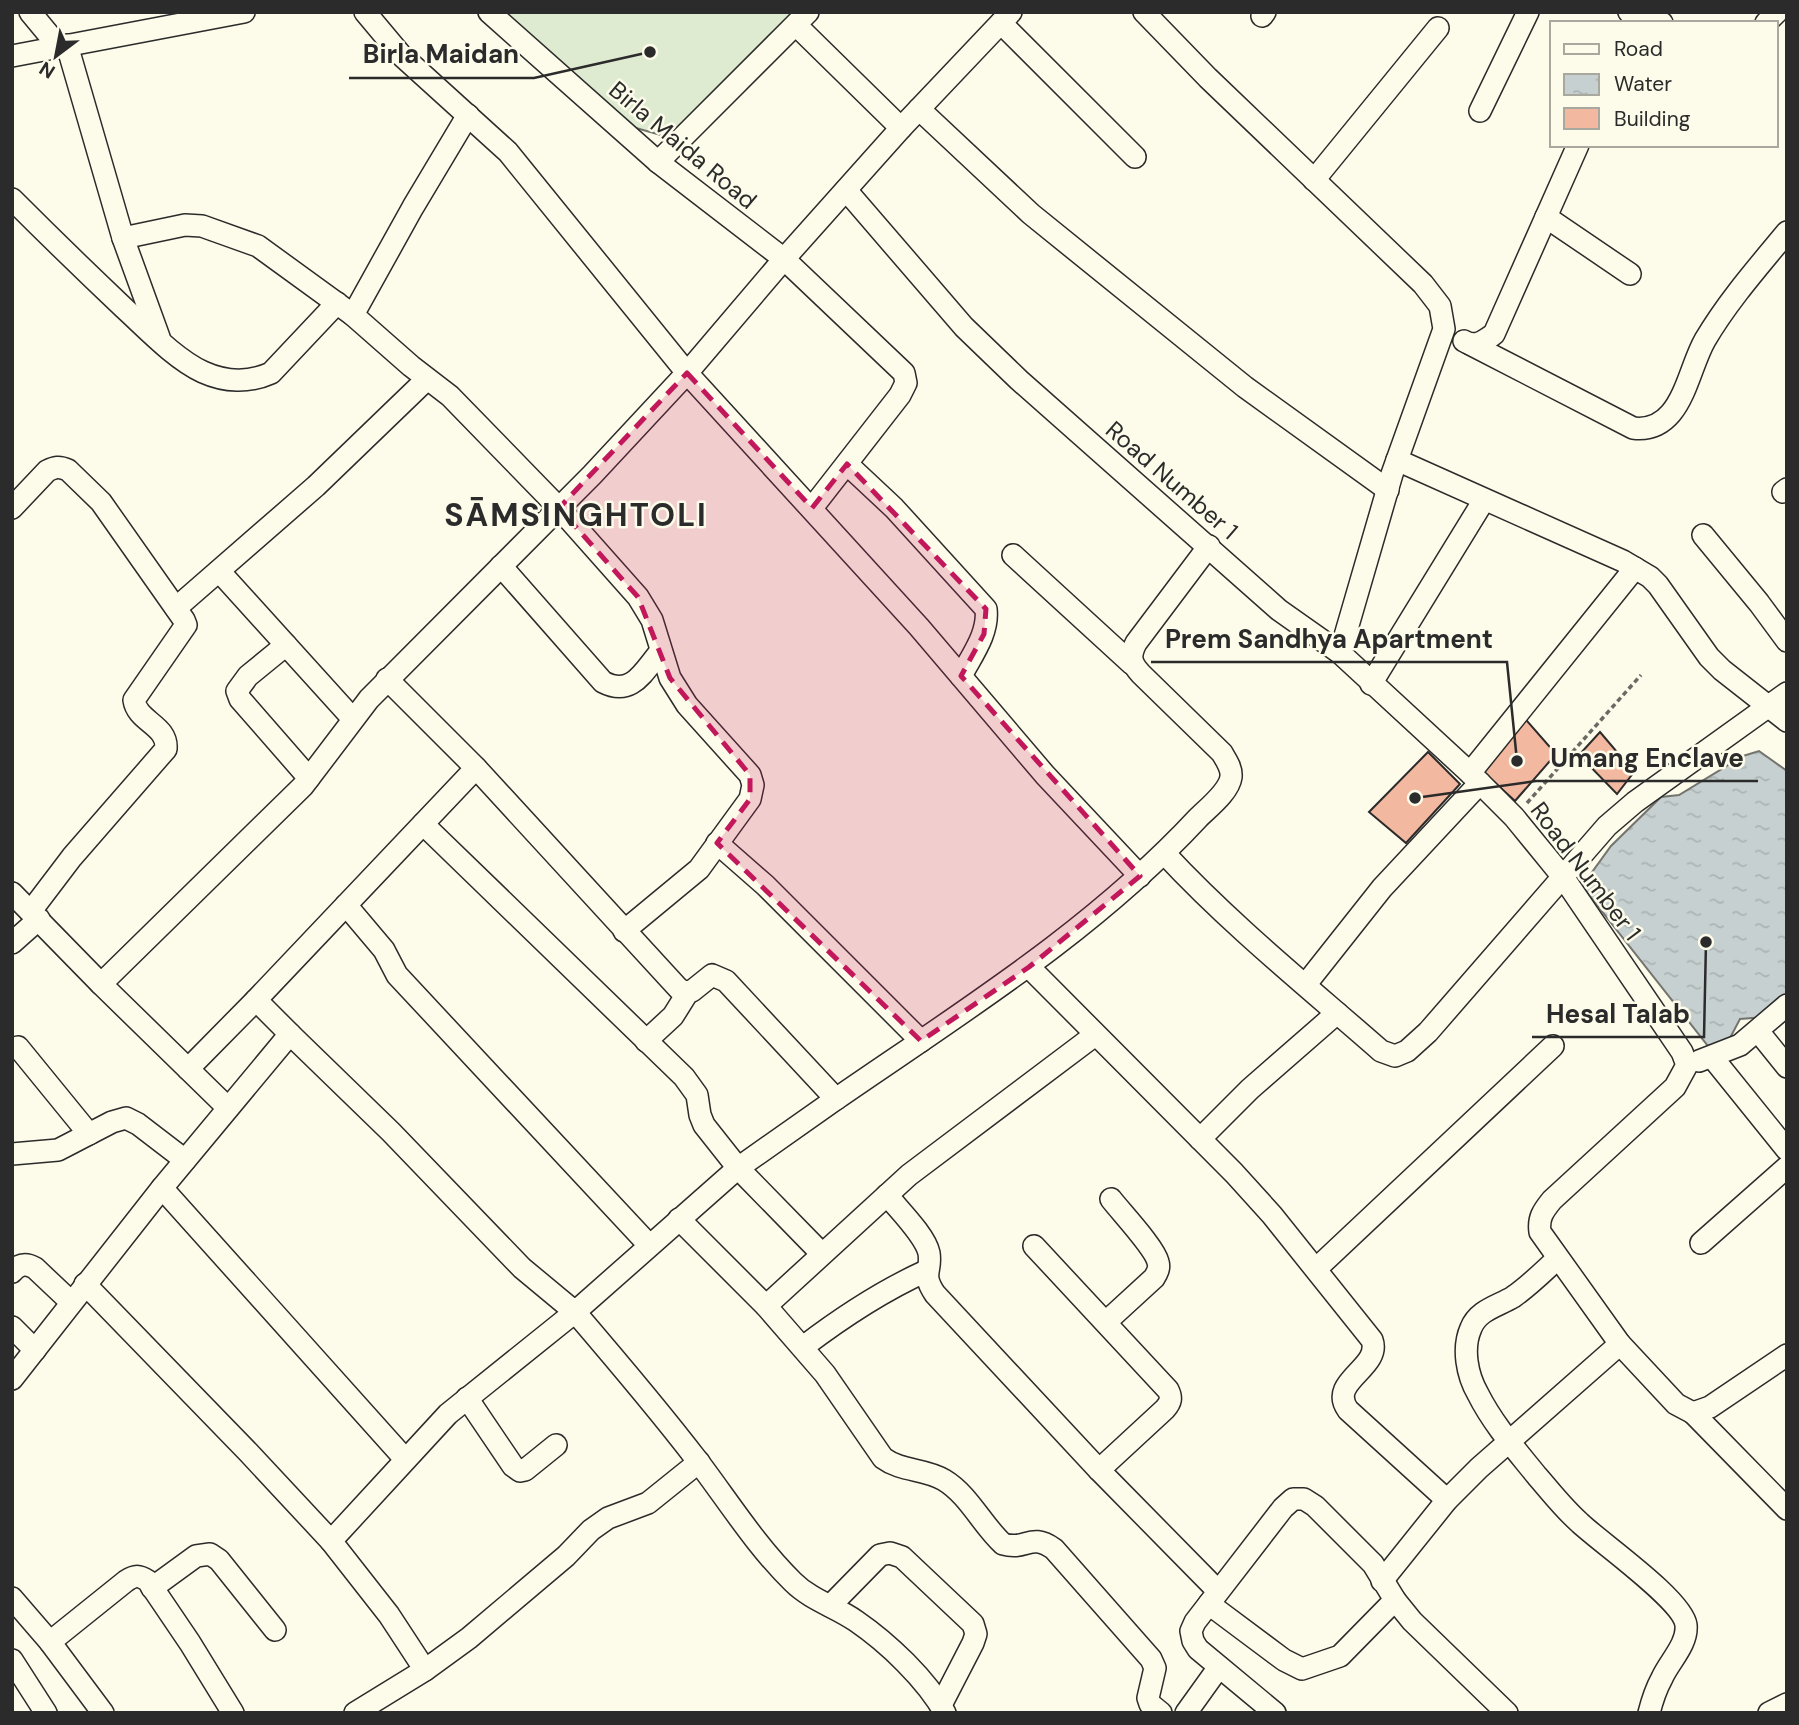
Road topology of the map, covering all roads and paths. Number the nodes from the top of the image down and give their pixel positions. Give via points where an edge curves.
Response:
1 (30, 12) edge
2 (244, 12) edge
3 (365, 12) edge
4 (489, 12) edge
5 (1144, 12) edge
6 (1528, 12) edge
7 (1629, 12) edge
8 (200, 16) edge
9 (1006, 17) edge
10 (802, 18) edge
11 (1656, 21) edge
12 (1438, 29) dead end
13 (63, 46) junction
14 (12, 56) edge
15 (919, 109) junction
16 (1480, 111) dead end
17 (468, 116) junction
18 (901, 128) junction
19 (1577, 147) edge
20 (1135, 157) dead end
21 (658, 162) junction
22 (1314, 180) junction
23 (846, 190) junction
24 (12, 199) edge
25 (1546, 217) junction
26 (122, 237) junction
27 (1784, 241) edge
28 (784, 259) junction
29 (1630, 274) dead end
30 (345, 309) junction
31 (1444, 329) junction
32 (161, 342) junction
33 (1470, 344) junction
34 (687, 373) junction
35 (427, 379) junction
36 (1397, 460) junction
37 (847, 464) junction
38 (1388, 490) junction
39 (1485, 500) junction
40 (12, 508) edge
41 (559, 508) junction
42 (812, 508) junction
43 (1703, 535) dead end
44 (1209, 547) junction
45 (1013, 555) dead end
46 (501, 566) junction
47 (1634, 568) junction
48 (219, 571) junction
49 (176, 608) junction
50 (1787, 641) edge
51 (286, 645) junction
52 (660, 652) junction
53 (1340, 653) junction
54 (1132, 664) junction
55 (1641, 675) dead end
56 (961, 676) junction
57 (387, 679) junction
58 (1371, 684) junction
59 (1787, 693) edge
60 (1768, 707) junction
61 (353, 719) junction
62 (1787, 721) edge
63 (476, 768) junction
64 (309, 778) junction
65 (1475, 778) junction
66 (1514, 817) junction
67 (423, 824) junction
68 (717, 843) junction
69 (1165, 854) junction
70 (1140, 876) junction
71 (1563, 877) junction
72 (12, 893) edge
73 (346, 905) junction
74 (35, 915) junction
75 (624, 931) junction
76 (12, 943) edge
77 (1029, 967) junction
78 (101, 984) junction
79 (1307, 985) junction
80 (688, 992) junction
81 (257, 1000) junction
82 (1787, 1005) edge
83 (1337, 1013) junction
84 (1758, 1031) junction
85 (290, 1034) junction
86 (1095, 1035) junction
87 (646, 1041) junction
88 (921, 1041) junction
89 (1553, 1046) dead end
90 (18, 1047) dead end
91 (1712, 1057) junction
92 (1687, 1065) junction
93 (1787, 1067) edge
94 (188, 1069) junction
95 (836, 1100) junction
96 (228, 1108) junction
97 (89, 1135) junction
98 (1200, 1139) junction
99 (1787, 1150) edge
100 (12, 1154) edge
101 (186, 1160) junction
102 (1787, 1167) edge
103 (738, 1168) junction
104 (162, 1188) junction
105 (887, 1195) junction
106 (1111, 1199) dead end
107 (679, 1219) junction
108 (1702, 1243) dead end
109 (649, 1245) junction
110 (1034, 1246) dead end
111 (822, 1254) junction
112 (1557, 1259) junction
113 (1316, 1269) junction
114 (926, 1271) junction
115 (12, 1272) edge
116 (85, 1284) junction
117 (71, 1302) junction
118 (765, 1306) junction
119 (575, 1312) junction
120 (1105, 1322) junction
121 (12, 1327) edge
122 (1620, 1344) junction
123 (803, 1348) junction
124 (35, 1350) junction
125 (1787, 1355) edge
126 (12, 1379) edge
127 (467, 1398) junction
128 (1693, 1413) junction
129 (1510, 1443) junction
130 (556, 1445) dead end
131 (405, 1459) junction
132 (698, 1462) junction
133 (1099, 1471) junction
134 (1447, 1500) junction
135 (1785, 1503) edge
136 (331, 1541) junction
137 (1382, 1581) junction
138 (152, 1588) junction
139 (1213, 1597) junction
140 (12, 1598) edge
141 (1395, 1601) junction
142 (830, 1606) junction
143 (275, 1630) dead end
144 (50, 1642) junction
145 (12, 1660) edge
146 (1219, 1667) junction
147 (425, 1670) junction
148 (1787, 1704) edge
149 (381, 1707) edge
150 (943, 1709) edge
151 (46, 1713) edge
152 (103, 1713) edge
153 (233, 1713) edge
154 (355, 1713) edge
155 (1161, 1713) edge
156 (1186, 1713) edge
157 (1275, 1713) edge
158 (1507, 1713) edge
159 (1649, 1713) edge
160 (1769, 1713) edge

1 - 13 street
2 - 8 street
3 - 17 street via 401,55
4 - 21 street, Birla Maida Road
5 - 22 street
6 - 16 street
7 - 11 street
8 - 13 street
9 - 15 street
9 - 20 street
10 - 18 street
10 - 21 street
12 - 22 street
13 - 14 street
13 - 26 street
15 - 18 street
15 - 38 street via 1049,229 1245,387
17 - 30 street
17 - 34 street via 508,152
18 - 23 street
19 - 25 street
21 - 28 street, Birla Maida Road
22 - 31 street via 1423,285 1440,306
23 - 28 street
23 - 44 street, Road Number 1 via 973,336
24 - 32 street
25 - 29 street
25 - 33 street via 1494,334 1482,343
26 - 30 street via 202,226 258,246
26 - 32 street
27 - 33 street via 1739,289 1706,338 1671,413 1645,430
28 - 34 street
28 - 37 street, Birla Maida Road via 904,373 906,383 900,395
30 - 32 street via 259,379 211,375
30 - 35 street
31 - 33 street
31 - 36 street
34 - 41 street
34 - 42 street
35 - 41 street via 450,396
35 - 48 street
36 - 38 street
36 - 39 street
37 - 42 street
37 - 56 street via 894,508 986,610 984,634
38 - 53 street
39 - 47 street
39 - 58 street
40 - 49 street via 47,471 54,467 68,470 101,502
41 - 46 street
41 - 52 street via 638,597 652,620
42 - 56 street
43 - 50 street
44 - 53 street, Road Number 1 via 1279,610
44 - 54 street via 1136,643 1130,654
45 - 54 street
46 - 52 street via 613,688 633,683
46 - 57 street
47 - 60 street via 1658,585 1709,656
47 - 65 street
48 - 49 street
48 - 51 street
49 - 74 street via 184,630 134,700 140,713 163,733 166,749 72,856
51 - 61 street
51 - 64 street via 237,691
52 - 68 street via 687,705 750,775 753,785 750,799
53 - 58 street, Road Number 1
54 - 69 street via 1222,752 1229,765 1231,778 1224,791
55 - 66 path
56 - 70 street
57 - 61 street
57 - 63 street
58 - 65 street, Road Number 1
59 - 60 street
60 - 62 street
60 - 71 street via 1606,826
61 - 64 street
63 - 67 street
63 - 75 street
64 - 78 street
65 - 66 street, Road Number 1
65 - 79 street
66 - 71 street, Road Number 1
67 - 73 street
67 - 87 street
68 - 75 street via 688,880
68 - 88 street
69 - 70 street
69 - 79 street via 1206,898
70 - 77 street
71 - 83 street via 1407,1051 1395,1056 1381,1051
71 - 92 street, Road Number 1
72 - 74 street
73 - 81 street
73 - 109 street via 384,950 397,975
74 - 76 street
74 - 78 street
75 - 80 street via 678,988
77 - 86 street
77 - 88 street
78 - 94 street
79 - 83 street
80 - 87 street via 673,1016
80 - 95 street via 712,975 726,981
81 - 85 street
81 - 94 street
82 - 84 street
83 - 98 street
84 - 91 street
84 - 93 street
85 - 96 street
85 - 119 street via 522,1268
86 - 98 street
86 - 105 street
87 - 103 street via 692,1086 704,1125
88 - 95 street
89 - 113 street
90 - 97 street
91 - 92 street
91 - 99 street
92 - 112 street via 1675,1087 1542,1212 1540,1232
94 - 96 street
95 - 103 street
96 - 101 street
97 - 100 street via 58,1150
97 - 101 street via 126,1118
98 - 113 street
101 - 104 street
102 - 108 street
103 - 107 street
103 - 111 street
104 - 116 street
104 - 131 street
105 - 111 street
105 - 114 street via 925,1243 929,1253
106 - 120 street via 1153,1251 1159,1270
107 - 109 street
107 - 118 street
109 - 119 street
110 - 120 street
111 - 118 street
112 - 122 street
112 - 129 street via 1532,1283 1486,1310 1472,1325 1466,1342 1467,1365 1477,1394
113 - 134 street via 1375,1347 1346,1387 1342,1403
114 - 123 street via 862,1306
114 - 133 street via 935,1294
115 - 117 street via 28,1264
116 - 117 street
116 - 136 street
117 - 124 street
118 - 123 street
119 - 127 street
119 - 132 street
120 - 133 street via 1171,1396 1165,1409
121 - 124 street
122 - 128 street via 1676,1404
122 - 129 street
123 - 155 street via 844,1398 883,1458 894,1466 945,1480 1003,1544 1014,1547 1043,1541 1054,1549 1151,1659 1155,1668 1147,1698
124 - 126 street
125 - 128 street via 1710,1407
127 - 130 street via 520,1471
127 - 131 street
128 - 135 street
129 - 134 street
129 - 159 street via 1578,1521 1623,1557 1684,1617 1685,1637 1661,1678
131 - 136 street
132 - 142 street via 776,1564 807,1593
132 - 147 street via 648,1503 608,1518 591,1530 469,1639
133 - 139 street
134 - 137 street
136 - 147 street
137 - 139 street via 1360,1549 1315,1506 1293,1499
137 - 141 street
138 - 143 street via 196,1556 210,1554
138 - 144 street via 140,1576 132,1576
138 - 153 street
139 - 141 street via 1284,1660 1302,1669 1340,1656
139 - 146 street via 1192,1631 1198,1649
140 - 144 street
141 - 158 street
142 - 150 street via 872,1634 919,1677
142 - 150 street via 880,1555 902,1557 973,1624 976,1634
144 - 152 street
145 - 151 street
146 - 156 street
146 - 157 street
147 - 149 street
148 - 160 street
149 - 154 street

